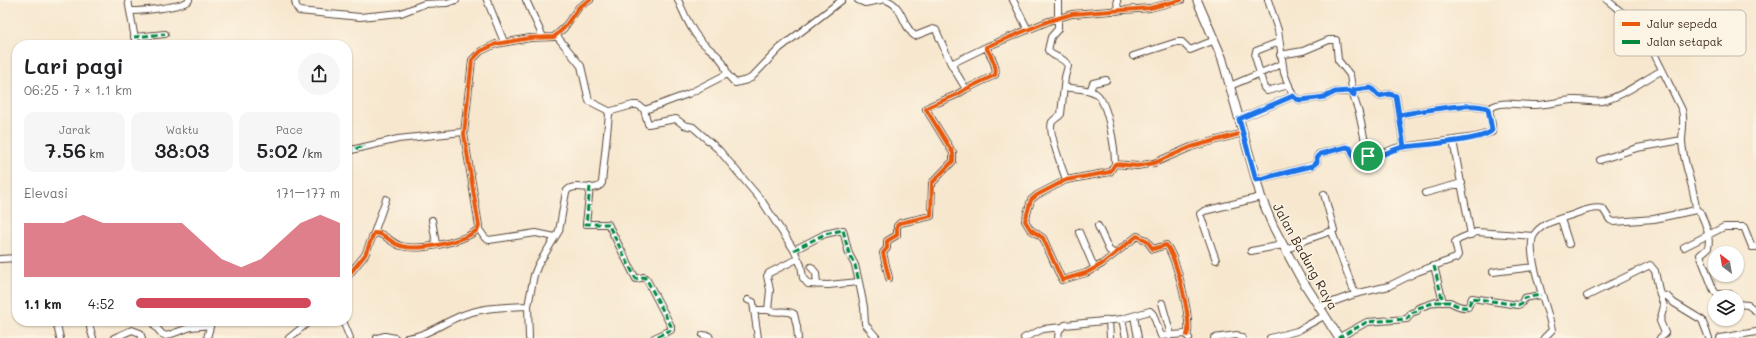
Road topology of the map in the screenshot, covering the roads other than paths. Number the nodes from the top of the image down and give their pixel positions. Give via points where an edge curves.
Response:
1 (128, 0) edge
2 (189, 0) edge
3 (295, 0) edge
4 (456, 0) edge
5 (487, 0) edge
6 (526, 0) edge
7 (577, 0) edge
8 (590, 0) edge
9 (678, 0) edge
10 (842, 0) edge
11 (858, 0) edge
12 (881, 0) edge
13 (886, 0) edge
14 (1013, 0) edge
15 (1058, 0) edge
16 (1117, 0) edge
17 (1181, 0) edge
18 (1198, 0) edge
19 (1268, 0) edge
20 (1607, 0) edge
21 (579, 7) junction
22 (1618, 10) edge
23 (131, 11) junction
24 (1118, 11) junction
25 (1059, 18) junction
26 (1028, 30) junction
27 (165, 34) dead end
28 (556, 35) junction
29 (134, 37) junction
30 (543, 37) junction
31 (135, 40) edge
32 (1215, 40) junction
33 (504, 42) junction
34 (1279, 42) junction
35 (986, 47) junction
36 (1280, 55) junction
37 (1133, 56) dead end
38 (1654, 56) edge
39 (951, 64) junction
40 (1282, 64) junction
41 (1661, 71) junction
42 (1260, 72) junction
43 (727, 74) junction
44 (1106, 80) dead end
45 (1289, 85) junction
46 (1230, 86) junction
47 (1064, 87) junction
48 (966, 89) junction
49 (1090, 91) junction
50 (1354, 92) junction
51 (1293, 96) junction
52 (1488, 109) junction
53 (644, 110) junction
54 (608, 112) junction
55 (1399, 115) junction
56 (1239, 119) junction
57 (464, 132) junction
58 (1243, 132) junction
59 (1682, 140) junction
60 (1453, 141) junction
61 (1404, 147) junction
62 (352, 150) edge
63 (1368, 156) junction
64 (1600, 160) dead end
65 (1115, 164) junction
66 (1066, 180) junction
67 (1256, 180) junction
68 (1462, 183) junction
69 (590, 187) junction
70 (1425, 193) dead end
71 (1324, 194) dead end
72 (1260, 197) junction
73 (386, 199) dead end
74 (1696, 210) junction
75 (1561, 219) junction
76 (432, 220) dead end
77 (1098, 226) dead end
78 (478, 228) junction
79 (1079, 232) dead end
80 (1332, 232) junction
81 (374, 233) junction
82 (1471, 235) junction
83 (1533, 236) junction
84 (1708, 236) junction
85 (555, 237) junction
86 (1694, 242) junction
87 (436, 244) junction
88 (1570, 244) dead end
89 (1284, 247) junction
90 (1684, 247) dead end
91 (1756, 248) edge
92 (794, 250) junction
93 (1251, 251) dead end
94 (1113, 253) junction
95 (1700, 255) junction
96 (0, 258) edge
97 (12, 258) edge
98 (797, 259) junction
99 (1216, 260) dead end
100 (1434, 266) junction
101 (811, 267) dead end
102 (1094, 267) junction
103 (1534, 267) junction
104 (352, 271) edge
105 (1493, 272) dead end
106 (889, 278) dead end
107 (859, 282) junction
108 (817, 285) junction
109 (1714, 290) edge
110 (1355, 294) junction
111 (1541, 295) junction
112 (1660, 295) junction
113 (1587, 296) dead end
114 (748, 300) dead end
115 (1443, 302) junction
116 (1162, 303) dead end
117 (1744, 305) edge
118 (528, 306) junction
119 (1319, 307) junction
120 (754, 310) junction
121 (768, 310) junction
122 (1756, 311) edge
123 (1134, 316) junction
124 (1324, 316) junction
125 (1122, 319) junction
126 (1109, 320) junction
127 (57, 326) edge
128 (155, 326) edge
129 (199, 326) edge
130 (210, 326) edge
131 (303, 326) edge
132 (345, 326) edge
133 (1062, 327) junction
134 (90, 328) dead end
135 (1756, 332) edge
136 (703, 335) dead end
137 (1171, 335) junction
138 (667, 336) edge
139 (1188, 337) edge
140 (60, 338) edge
141 (93, 338) edge
142 (114, 338) edge
143 (142, 338) edge
144 (206, 338) edge
145 (289, 338) edge
146 (350, 338) edge
147 (376, 338) edge
148 (395, 338) edge
149 (407, 338) edge
150 (529, 338) edge
151 (654, 338) edge
152 (710, 338) edge
153 (758, 338) edge
154 (798, 338) edge
155 (877, 338) edge
156 (1024, 338) edge
157 (1058, 338) edge
158 (1110, 338) edge
159 (1126, 338) edge
160 (1138, 338) edge
161 (1214, 338) edge
162 (1242, 338) edge
163 (1270, 338) edge
164 (1338, 338) edge
165 (1544, 338) edge
166 (1660, 338) edge
167 (1708, 338) edge
168 (1720, 338) edge

1 - 23 street
2 - 23 street via 185,4 151,11
3 - 4 street via 299,11 360,17 401,13 424,4
5 - 33 street
6 - 30 street
7 - 21 street
8 - 21 street
9 - 43 street via 695,34 719,56 725,64
10 - 43 street via 780,48 747,80 735,83
11 - 12 street via 865,3
13 - 39 street via 892,2 902,13 915,36 932,29 936,30
14 - 26 street
15 - 25 street
16 - 24 street
17 - 24 street via 1150,8
18 - 32 main road, Jalan Badung Raya
19 - 34 street via 1277,26
20 - 22 street
21 - 28 street
23 - 29 street
24 - 25 street via 1072,14
25 - 26 street
25 - 47 street via 1058,29 1051,37 1048,50 1068,63
26 - 35 street
27 - 29 street
28 - 30 street
28 - 54 street via 581,66 589,101
29 - 31 street
30 - 33 street
32 - 37 street via 1190,50 1182,42 1178,42
32 - 46 main road, Jalan Badung Raya
33 - 57 street via 491,45 472,60
34 - 36 street
34 - 42 street via 1256,51
35 - 39 street
35 - 48 street via 996,74
36 - 40 street
36 - 50 street via 1303,51 1329,40 1336,40 1338,60 1350,75
38 - 41 street
39 - 48 street
40 - 42 street
40 - 45 street
41 - 52 street via 1625,93 1606,100 1576,100 1529,106 1507,104
41 - 59 street via 1682,110 1685,126
42 - 45 street via 1267,91
42 - 46 street
43 - 53 street via 684,95
44 - 49 street via 1094,83
45 - 51 street
46 - 56 main road, Jalan Badung Raya
47 - 49 street
47 - 66 street via 1061,114 1051,125 1053,142
48 - 106 street via 926,110 953,153 953,161 932,183 931,216 900,223 897,226 897,235 887,242 887,248 883,252
49 - 65 street via 1099,96 1110,122
50 - 51 street via 1335,92 1325,97 1301,100
50 - 55 street via 1371,88 1379,96 1393,94 1396,96
50 - 63 street
51 - 56 street
52 - 55 street via 1450,107
52 - 60 street via 1492,132
53 - 54 street via 633,104
53 - 92 street via 648,124 676,119 684,126 693,127 719,150 762,201
54 - 69 street via 602,183 599,187
55 - 61 street
56 - 58 main road, Jalan Badung Raya
57 - 62 street via 398,139
57 - 78 street
58 - 65 street via 1191,147 1154,163 1136,166
58 - 67 main road, Jalan Badung Raya
59 - 64 street via 1637,148
59 - 74 street
60 - 61 street
60 - 68 street
61 - 63 street via 1374,157
63 - 67 street via 1354,158 1350,148 1346,147 1320,154 1312,166
65 - 66 street via 1110,172
66 - 102 street via 1037,194 1031,200 1025,221 1030,229 1043,238 1061,279 1086,273
67 - 72 main road, Jalan Badung Raya
68 - 70 street
68 - 82 street
69 - 85 street via 567,189 561,224
69 - 138 street via 586,224 608,224 636,279 644,278 649,283 671,326
71 - 80 street via 1334,230
72 - 89 main road, Jalan Badung Raya
72 - 99 street via 1200,214
73 - 81 street
74 - 75 street via 1654,219 1614,222 1603,209 1598,208
74 - 84 street via 1702,215
75 - 83 street via 1547,223
75 - 88 street
76 - 87 street
77 - 94 street
78 - 85 street via 489,240 536,233
78 - 87 street via 459,240
79 - 102 street
80 - 89 street
80 - 110 street
81 - 87 street via 384,234 401,246
81 - 104 street via 365,255
82 - 83 street via 1478,231
82 - 100 street via 1455,242 1458,257
83 - 103 street
84 - 86 street
84 - 91 street via 1724,227 1744,227 1752,247
84 - 95 street via 1708,248
85 - 118 street via 536,269
86 - 90 street
86 - 95 street
89 - 93 street
89 - 119 main road, Jalan Badung Raya
92 - 98 street
92 - 107 street via 825,234 842,229
94 - 102 street via 1102,264
94 - 139 street via 1137,236 1146,240 1151,248 1164,245 1168,247 1180,282 1190,326
95 - 109 street
96 - 97 street
98 - 108 street via 806,283
98 - 121 street via 768,274
100 - 110 street via 1389,286
100 - 115 street
101 - 108 street via 816,272
103 - 105 street
103 - 111 street
107 - 108 street
107 - 155 street via 865,324
110 - 119 street
111 - 115 street via 1524,298 1522,303 1518,304 1472,298 1465,308
111 - 165 street via 1552,330
112 - 113 street via 1650,265
112 - 166 street via 1664,306 1660,322 1665,333
112 - 167 street via 1667,296 1700,318
114 - 120 street via 753,302
115 - 164 street via 1418,308 1407,319 1367,322
116 - 137 street
117 - 122 street
118 - 149 street via 477,311 459,316 426,333
118 - 150 street
119 - 124 main road, Jalan Badung Raya
120 - 121 street
120 - 153 street
121 - 154 street via 794,314
123 - 125 street
123 - 137 street via 1152,312 1161,336
123 - 160 street
124 - 163 street via 1297,331
124 - 164 main road, Jalan Badung Raya
125 - 126 street
125 - 159 street
126 - 133 street
126 - 158 street
127 - 140 street
128 - 129 street via 166,336
130 - 144 street
131 - 145 street
132 - 146 street
133 - 156 street via 1042,329
133 - 157 street
134 - 141 street
135 - 168 street
136 - 152 street
137 - 139 street
138 - 151 street
142 - 143 street via 132,330 140,333
147 - 148 street
161 - 162 street via 1237,335

